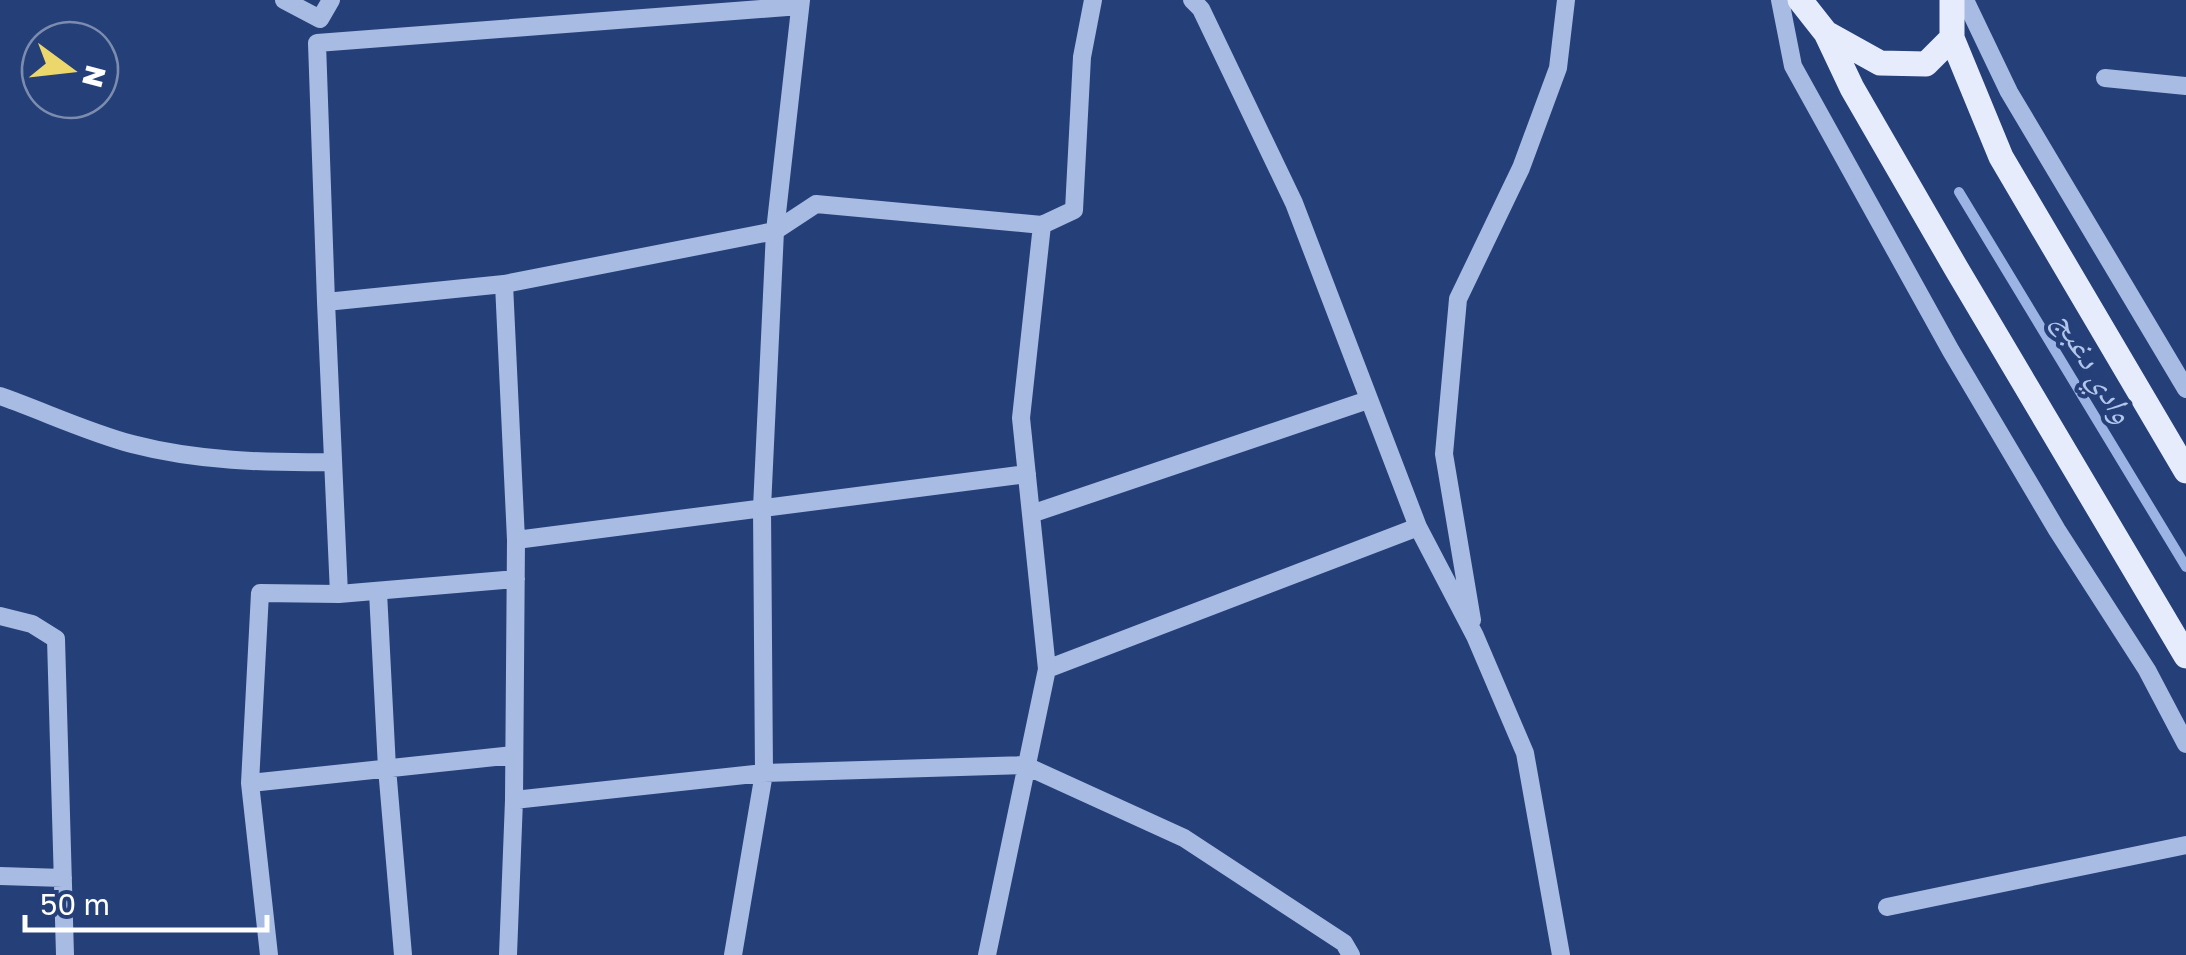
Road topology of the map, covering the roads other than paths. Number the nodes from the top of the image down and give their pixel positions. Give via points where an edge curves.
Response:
1 (284, 0) edge
2 (331, 0) edge
3 (1093, 0) edge
4 (1192, 0) edge
5 (1566, 0) edge
6 (1780, 0) edge
7 (1800, 0) edge
8 (1952, 0) edge
9 (1965, 0) edge
10 (800, 3) edge
11 (320, 19) junction
12 (1826, 34) junction
13 (1952, 38) junction
14 (318, 43) junction
15 (2105, 78) dead end
16 (2186, 86) edge
17 (1042, 225) junction
18 (775, 231) junction
19 (504, 284) junction
20 (326, 302) junction
21 (2186, 390) edge
22 (0, 396) edge
23 (1368, 400) junction
24 (333, 462) junction
25 (2186, 471) edge
26 (1027, 474) junction
27 (762, 508) junction
28 (1031, 514) junction
29 (1418, 526) junction
30 (516, 540) junction
31 (516, 579) junction
32 (378, 592) junction
33 (340, 594) junction
34 (0, 616) edge
35 (1475, 636) junction
36 (2186, 656) edge
37 (1047, 669) junction
38 (2186, 744) edge
39 (514, 755) junction
40 (1024, 765) junction
41 (387, 768) junction
42 (764, 774) junction
43 (250, 783) junction
44 (514, 800) junction
45 (2186, 844) edge
46 (0, 876) edge
47 (63, 878) junction
48 (1887, 907) dead end
49 (734, 954) edge
50 (65, 955) edge
51 (269, 955) edge
52 (403, 955) edge
53 (508, 955) edge
54 (725, 955) edge
55 (988, 955) edge
56 (1351, 955) edge
57 (1561, 955) edge

1 - 11 street
2 - 11 street
3 - 17 street via 1082,57 1074,210
4 - 23 street via 1294,203
5 - 35 street via 1558,68 1521,168 1458,299 1444,454
6 - 38 street via 1793,66 1950,351
7 - 12 main road
8 - 13 main road
9 - 21 street via 2009,92
10 - 14 street
10 - 18 street
11 - 14 street
12 - 13 main road via 1880,64 1926,64
12 - 36 main road
13 - 25 main road via 2001,157
14 - 20 street
15 - 16 street
17 - 18 street via 816,204
17 - 26 street via 1021,418
18 - 19 street
18 - 27 street
19 - 20 street
19 - 30 street
20 - 24 street
22 - 24 street via 132,444 272,463
23 - 28 street
23 - 29 street
24 - 33 street
26 - 27 street
26 - 28 street
27 - 30 street
27 - 42 street
28 - 37 street
29 - 35 street
29 - 37 street
30 - 31 street
31 - 32 street
31 - 39 street
32 - 33 street
32 - 41 street
33 - 43 street via 260,593
34 - 47 street via 32,624 56,640
35 - 57 street via 1525,753
37 - 40 street
39 - 41 street
39 - 44 street
40 - 42 street
40 - 55 street
40 - 56 street via 1184,838 1344,943
41 - 43 street
41 - 52 street
42 - 44 street
42 - 49 street
43 - 51 street
44 - 53 street
45 - 48 street
46 - 47 street
47 - 50 street
49 - 54 street

